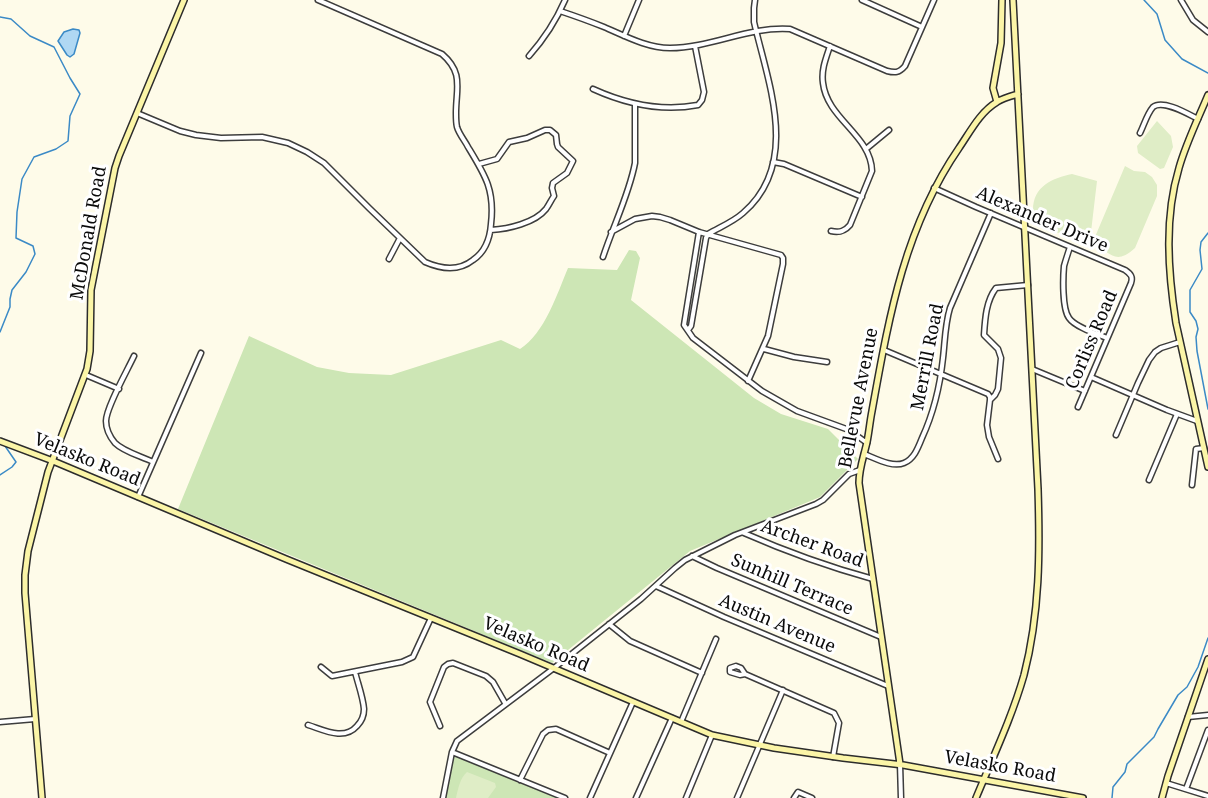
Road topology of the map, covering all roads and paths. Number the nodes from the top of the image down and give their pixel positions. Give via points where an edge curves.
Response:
1 (184, 0) edge
2 (318, 0) edge
3 (565, 0) edge
4 (639, 0) edge
5 (755, 0) edge
6 (862, 0) edge
7 (934, 0) edge
8 (1002, 0) edge
9 (1013, 0) edge
10 (1184, 1) edge
11 (560, 11) junction
12 (922, 27) junction
13 (756, 32) junction
14 (1208, 32) edge
15 (624, 36) junction
16 (695, 46) junction
17 (830, 46) junction
18 (529, 56) dead end
19 (593, 89) dead end
20 (1018, 94) junction
21 (1208, 95) edge
22 (997, 102) junction
23 (635, 104) junction
24 (136, 113) junction
25 (1198, 119) junction
26 (889, 130) dead end
27 (1140, 133) dead end
28 (866, 149) junction
29 (773, 162) junction
30 (478, 164) junction
31 (934, 188) junction
32 (862, 197) junction
33 (991, 213) junction
34 (618, 215) junction
35 (628, 222) junction
36 (1025, 228) junction
37 (490, 230) junction
38 (831, 231) dead end
39 (611, 232) junction
40 (699, 232) junction
41 (708, 234) junction
42 (400, 238) junction
43 (1070, 247) junction
44 (603, 257) dead end
45 (389, 259) dead end
46 (1131, 283) joint
47 (1028, 285) junction
48 (688, 330) junction
49 (1107, 338) junction
50 (1180, 342) junction
51 (764, 349) junction
52 (883, 350) junction
53 (201, 353) dead end
54 (134, 356) dead end
55 (827, 362) dead end
56 (1032, 369) junction
57 (86, 375) junction
58 (941, 375) junction
59 (1091, 377) junction
60 (748, 381) junction
61 (119, 389) junction
62 (1085, 391) junction
63 (1133, 396) junction
64 (990, 400) junction
65 (1078, 407) dead end
66 (1177, 414) junction
67 (1197, 421) junction
68 (1116, 435) dead end
69 (0, 441) edge
70 (867, 443) junction
71 (1204, 448) junction
72 (864, 454) junction
73 (998, 459) dead end
74 (52, 461) junction
75 (153, 462) junction
76 (1208, 467) edge
77 (860, 470) junction
78 (1149, 480) dead end
79 (1192, 485) dead end
80 (138, 497) junction
81 (743, 532) junction
82 (692, 556) junction
83 (873, 579) junction
84 (656, 586) junction
85 (432, 617) junction
86 (609, 624) junction
87 (881, 637) junction
88 (716, 639) dead end
89 (1208, 659) edge
90 (321, 667) dead end
91 (554, 668) junction
92 (355, 672) junction
93 (702, 673) junction
94 (745, 674) dead end
95 (889, 686) junction
96 (783, 690) junction
97 (633, 702) junction
98 (505, 704) junction
99 (1208, 715) edge
100 (1188, 717) junction
101 (672, 718) junction
102 (35, 719) junction
103 (0, 722) edge
104 (681, 722) junction
105 (309, 725) dead end
106 (440, 726) dead end
107 (1208, 729) edge
108 (712, 735) junction
109 (760, 746) junction
110 (452, 752) junction
111 (610, 753) junction
112 (833, 757) junction
113 (900, 764) junction
114 (520, 780) junction
115 (983, 780) junction
116 (1166, 783) junction
117 (1186, 789) junction
118 (1208, 796) edge
119 (42, 798) edge
120 (443, 798) edge
121 (565, 798) edge
122 (590, 798) edge
123 (636, 798) edge
124 (686, 798) edge
125 (737, 798) edge
126 (794, 798) edge
127 (812, 798) edge
128 (901, 798) edge
129 (976, 798) edge
130 (1083, 798) edge
131 (1162, 798) edge

1 - 24 street, McDonald Road
2 - 30 street via 449,60 458,83 457,128
3 - 11 street
4 - 15 street
5 - 13 street
6 - 12 street
7 - 12 street
8 - 22 street via 1001,43 993,84
9 - 20 street
10 - 14 street via 1193,20
11 - 15 street
11 - 18 street
12 - 17 street via 905,66 896,72
13 - 16 street
13 - 17 street via 790,29
13 - 29 street via 775,110
15 - 16 street via 657,47
16 - 23 street via 704,92 698,105
17 - 28 street via 823,74 825,93 832,109
19 - 23 street
20 - 22 street, Bellevue Avenue
20 - 36 street
21 - 25 street
22 - 31 street, Bellevue Avenue via 977,121
23 - 34 street via 634,163
24 - 42 street via 196,135 261,137 308,152
24 - 57 street, McDonald Road via 115,168 92,282
25 - 27 street via 1157,105
25 - 50 street via 1179,166 1171,201 1171,289
26 - 28 street
28 - 32 street via 872,171
29 - 32 street
29 - 41 street via 765,186 749,207
30 - 37 street via 492,199
30 - 37 street via 497,159 509,142 550,129 556,135 558,147 573,161 567,173 553,183 554,196 542,213 509,228
31 - 33 street, Alexander Drive
31 - 52 street, Bellevue Avenue via 906,258
32 - 38 street via 846,230
33 - 36 street, Alexander Drive
33 - 58 street, Merrill Road via 946,320
34 - 35 street
34 - 39 street
35 - 39 street
35 - 40 street via 660,217
36 - 43 street, Alexander Drive
36 - 47 street
37 - 42 street via 479,256 456,268 425,262
39 - 44 street
40 - 41 street
40 - 48 street via 684,325
41 - 48 street
41 - 51 street via 781,255 783,261
42 - 45 street
43 - 46 street, Alexander Drive via 1125,270
43 - 49 street via 1063,274 1068,318
46 - 49 street, Corliss Road
47 - 56 street
47 - 64 street via 996,288 990,297 984,334 999,349 1001,358 998,388
48 - 60 street
49 - 59 street, Corliss Road
50 - 63 street via 1155,352
50 - 67 street
51 - 55 street
51 - 60 street
52 - 58 street
52 - 70 street, Bellevue Avenue
53 - 75 street
54 - 61 street
56 - 62 street
56 - 115 street via 1039,531 1036,610 1023,676
57 - 61 street
57 - 74 street, McDonald Road
58 - 64 street via 988,394
58 - 72 street, Merrill Road via 931,419 913,457 897,465
59 - 62 street, Corliss Road
59 - 63 street
60 - 70 street via 786,405 849,430
61 - 75 street via 107,414 108,433 122,447
62 - 65 street, Corliss Road
63 - 66 street
63 - 68 street
64 - 73 street via 987,429
66 - 67 street
66 - 78 street
67 - 71 street
69 - 74 street, Velasko Road
70 - 72 street, Bellevue Avenue
71 - 76 street
71 - 79 street via 1196,449
72 - 77 street, Bellevue Avenue
74 - 80 street, Velasko Road
74 - 102 street, McDonald Road via 25,575
75 - 80 street
77 - 81 street via 849,474 816,504
77 - 83 street, Bellevue Avenue
80 - 85 street, Velasko Road
81 - 82 street
81 - 83 street, Archer Road
82 - 84 street
82 - 87 street, Sunhill Terrace
83 - 87 street, Bellevue Avenue
84 - 86 street
84 - 95 street, Austin Avenue
85 - 91 street, Velasko Road
85 - 92 street via 413,657
86 - 91 street
86 - 93 street via 630,641
87 - 95 street, Bellevue Avenue
88 - 93 street
89 - 100 street
90 - 92 street via 333,676
91 - 97 street, Velasko Road
91 - 98 street
92 - 105 street via 364,711 355,729 336,734
93 - 104 street
94 - 96 street
95 - 113 street, Bellevue Avenue
96 - 109 street
96 - 112 street via 836,715 839,723
97 - 101 street, Velasko Road
97 - 111 street
98 - 106 street via 491,680 452,663 444,667 430,702
98 - 110 street via 461,737
99 - 100 street
100 - 116 street
101 - 104 street, Velasko Road
101 - 123 street
102 - 103 street
102 - 119 street, McDonald Road
104 - 108 street, Velasko Road
107 - 117 street
108 - 109 street, Velasko Road
108 - 124 street
109 - 112 street, Velasko Road
109 - 125 street
110 - 114 street
110 - 120 street
111 - 114 street via 550,729 543,734
111 - 122 street
112 - 113 street, Velasko Road
113 - 115 street, Velasko Road
113 - 128 street, Bellevue Avenue
114 - 121 street
115 - 129 street
115 - 130 street, Velasko Road
116 - 117 street
116 - 131 street
117 - 118 street
126 - 127 street via 797,793

